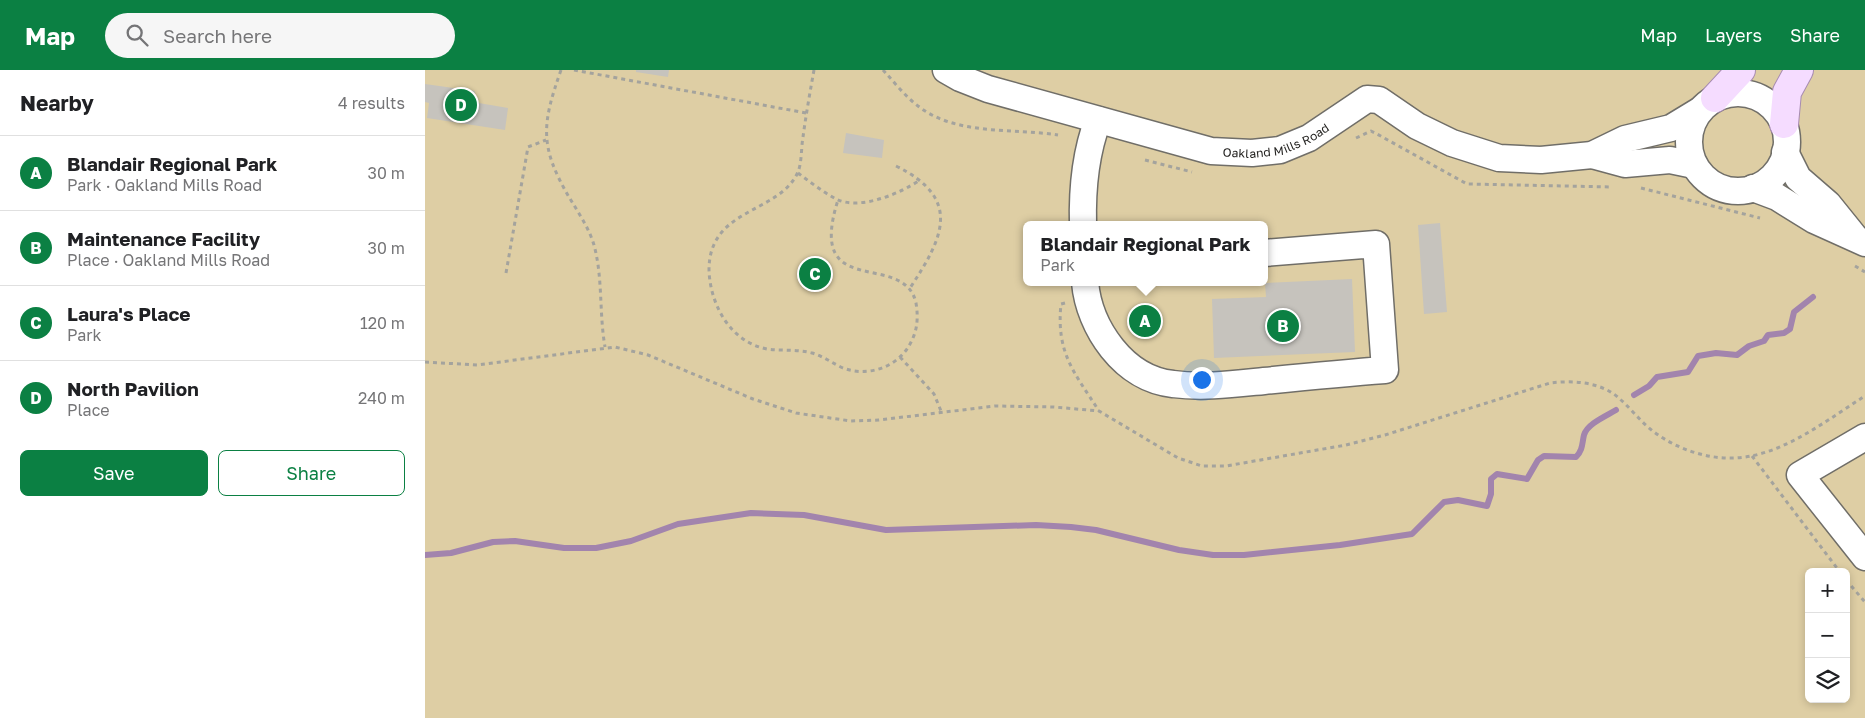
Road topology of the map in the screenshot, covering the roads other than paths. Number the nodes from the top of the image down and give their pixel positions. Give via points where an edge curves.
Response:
1 (946, 70) edge
2 (1741, 70) edge
3 (1799, 70) edge
4 (1707, 105) junction
5 (1097, 120) junction
6 (1784, 124) junction
7 (1785, 152) junction
8 (1593, 155) junction
9 (1694, 165) junction
10 (1753, 188) junction
11 (1083, 221) edge
12 (1856, 247) edge
13 (1268, 253) edge
14 (1085, 286) edge
15 (1865, 437) edge
16 (1865, 557) edge

1 - 5 street, Oakland Mills Road via 988,89
2 - 4 main road
3 - 6 main road via 1787,92
4 - 6 street via 1731,93 1753,95 1775,110
4 - 8 street, Oakland Mills Road via 1671,128 1625,139
4 - 9 street via 1691,126 1688,149
5 - 8 street, Oakland Mills Road via 1211,151 1252,153 1280,150 1309,138 1367,99 1379,100 1417,126 1452,143 1499,158 1541,160
5 - 11 street via 1089,143 1083,182
6 - 7 street
7 - 10 street via 1776,174 1763,185
7 - 12 street via 1798,178 1827,204
8 - 9 street, Oakland Mills Road via 1625,164 1670,160
9 - 10 street via 1701,176 1715,186 1731,191
10 - 12 street via 1777,197
13 - 14 street via 1376,244 1385,370 1220,385 1171,384 1144,374 1121,358 1107,342 1095,323
15 - 16 street via 1799,475

